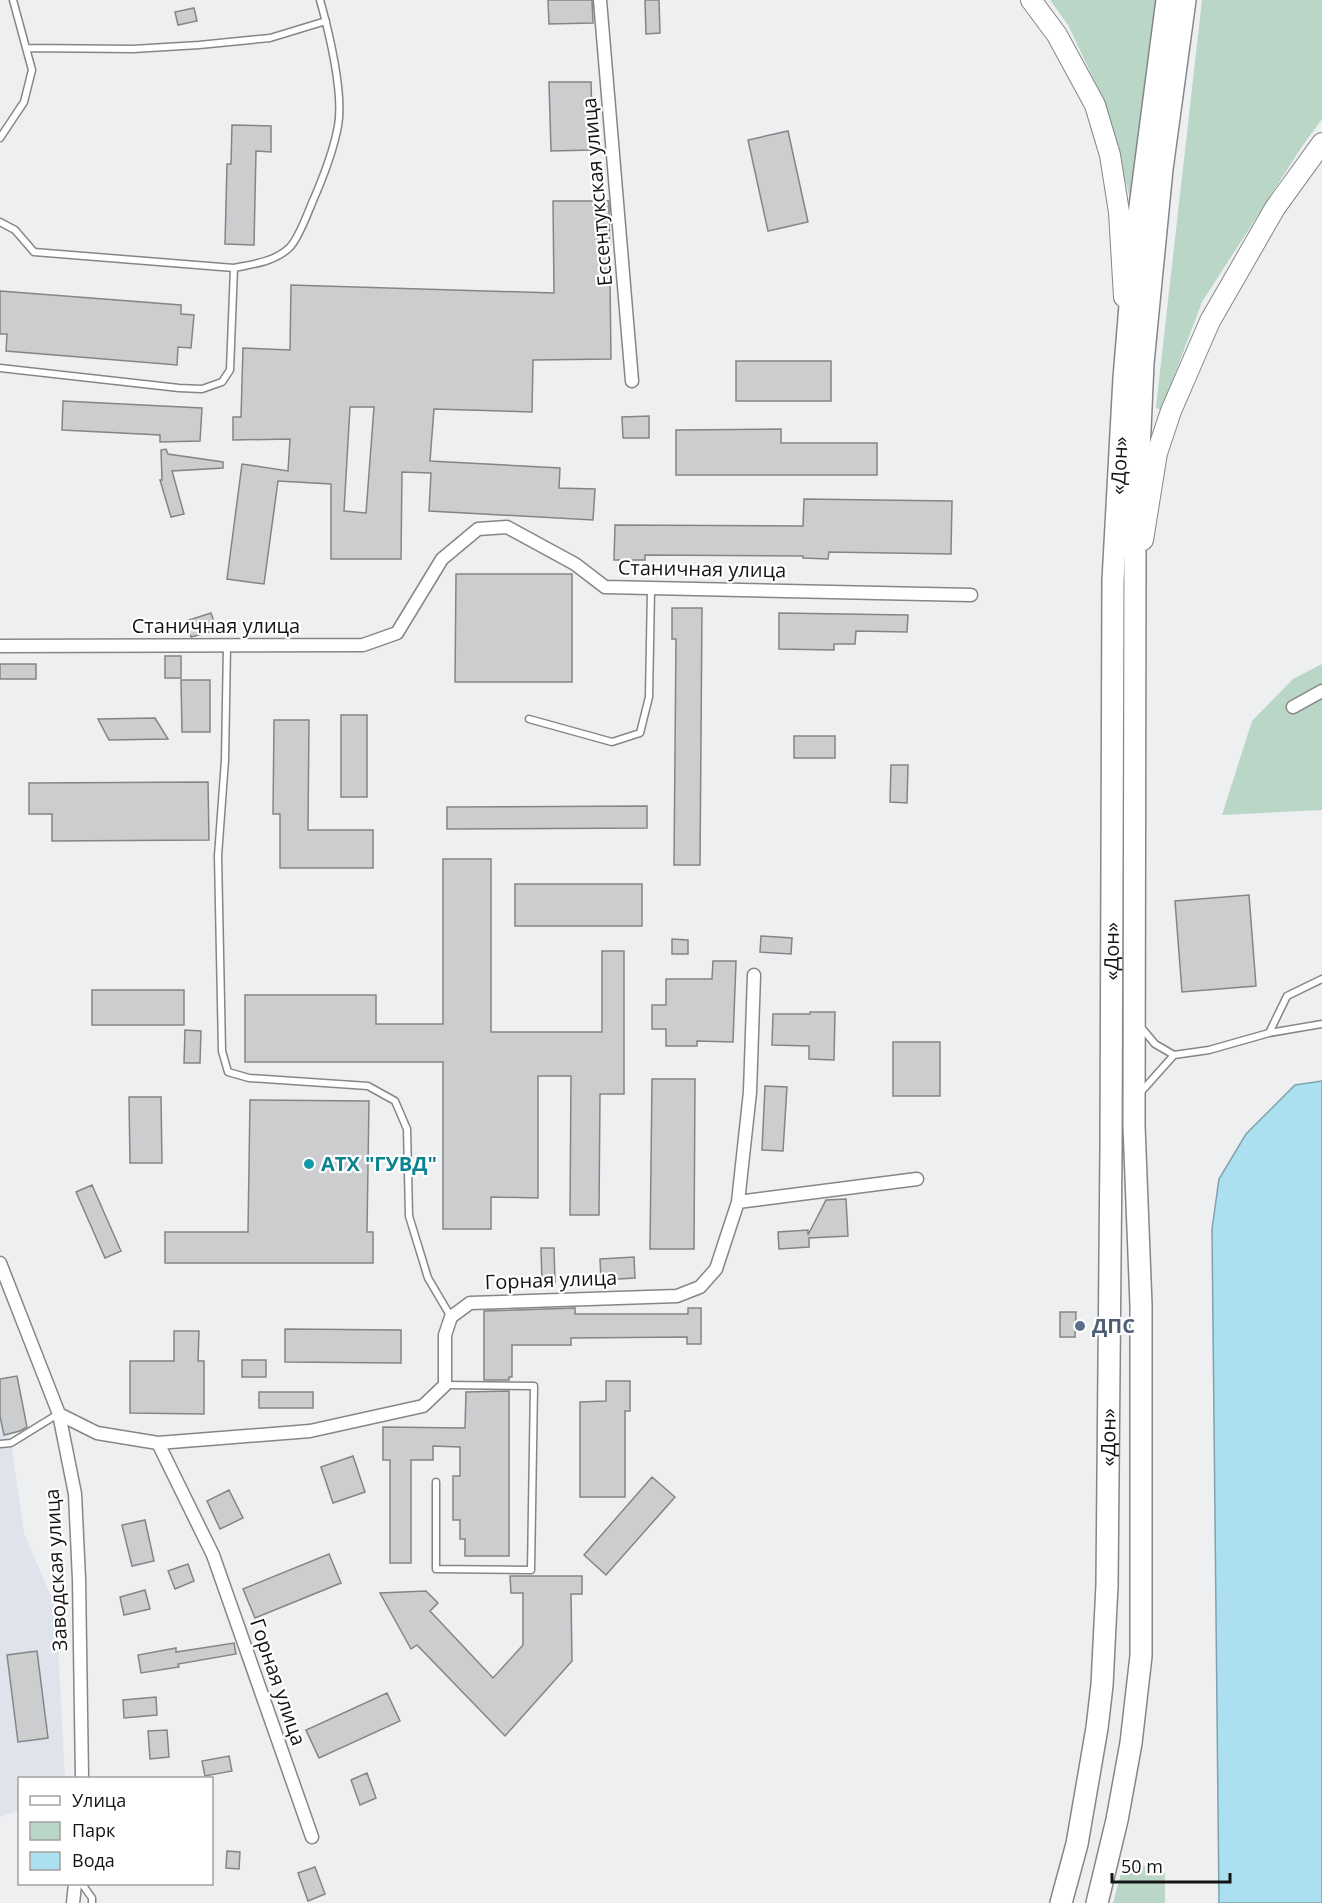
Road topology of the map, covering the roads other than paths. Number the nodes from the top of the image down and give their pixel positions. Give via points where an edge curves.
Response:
1 (13, 0) edge
2 (320, 0) edge
3 (600, 0) edge
4 (1031, 0) edge
5 (1167, 0) edge
6 (1185, 0) edge
7 (326, 21) junction
8 (27, 48) junction
9 (0, 138) edge
10 (1322, 143) edge
11 (0, 222) edge
12 (234, 268) junction
13 (1127, 339) junction
14 (0, 368) edge
15 (632, 381) dead end
16 (651, 588) junction
17 (971, 595) dead end
18 (1134, 627) junction
19 (227, 645) junction
20 (0, 646) edge
21 (1322, 691) edge
22 (1293, 707) dead end
23 (529, 719) dead end
24 (754, 975) dead end
25 (1322, 979) edge
26 (1136, 1021) junction
27 (1322, 1024) edge
28 (1269, 1033) junction
29 (1174, 1055) junction
30 (1136, 1098) junction
31 (917, 1179) dead end
32 (738, 1202) junction
33 (0, 1263) edge
34 (451, 1317) junction
35 (445, 1385) junction
36 (59, 1414) junction
37 (158, 1443) junction
38 (0, 1444) edge
39 (436, 1482) dead end
40 (82, 1777) edge
41 (312, 1837) dead end
42 (75, 1885) edge
43 (83, 1885) edge
44 (73, 1903) edge
45 (92, 1903) edge
46 (1061, 1903) edge
47 (1097, 1903) edge

1 - 8 lane
2 - 7 lane
3 - 15 street, Ессентукская улица
4 - 13 main road via 1057,35 1095,105 1110,155 1119,212
5 - 13 highway, «Дон» via 1135,245
6 - 18 highway, «Дон» via 1162,169 1143,363
7 - 8 lane via 270,39 133,49
7 - 12 lane via 339,98 339,124 329,164 290,247 266,261
8 - 9 lane via 32,70 24,102
10 - 18 main road via 1275,208 1210,321 1171,411 1157,453
11 - 12 lane via 15,230 34,252
12 - 14 lane via 230,370 222,382 202,389 179,388
13 - 46 highway, «Дон» via 1113,581 1107,1585 1097,1728 1077,1844
16 - 17 street, Станичная улица
16 - 19 street, Станичная улица via 605,587 575,564 507,527 478,529 442,559 397,633 363,645
16 - 23 lane via 649,697 640,733 612,742
18 - 26 highway, «Дон»
19 - 20 street, Станичная улица
19 - 34 lane via 218,856 222,1051 228,1072 249,1078 368,1086 395,1101 407,1129 409,1216 428,1278
21 - 22 street
24 - 32 street, Горная улица via 750,1092
25 - 28 lane via 1287,996
26 - 29 lane via 1155,1044
26 - 30 highway, «Дон»
27 - 28 lane
28 - 29 lane via 1209,1050
29 - 30 lane
30 - 47 highway, «Дон» via 1141,1305 1141,1656 1131,1743
31 - 32 street
32 - 34 street, Горная улица via 716,1269 700,1287 677,1296 470,1303
33 - 36 street, Заводская улица
34 - 35 street via 445,1335
35 - 37 street via 423,1406 310,1431
35 - 39 lane via 534,1386 531,1570 436,1569
36 - 37 street via 97,1433
36 - 38 lane via 11,1443
36 - 40 street, Заводская улица via 75,1494
37 - 41 street, Горная улица via 213,1555
42 - 44 street
43 - 45 lane

